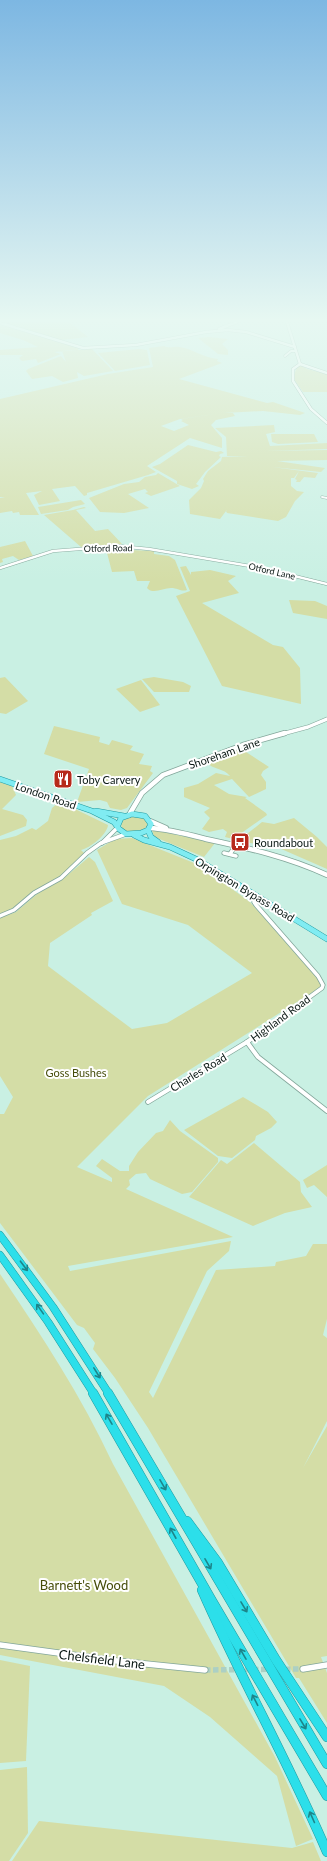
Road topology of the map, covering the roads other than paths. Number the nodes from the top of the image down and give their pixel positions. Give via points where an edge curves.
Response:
1 (311, 409) edge
2 (327, 423) edge
3 (322, 497) dead end
4 (327, 498) edge
5 (217, 560) joint
6 (0, 568) edge
7 (327, 584) edge
8 (327, 719) edge
9 (0, 779) edge
10 (136, 806) junction
11 (92, 811) junction
12 (127, 815) junction
13 (142, 815) junction
14 (150, 821) junction
15 (118, 826) junction
16 (148, 829) junction
17 (168, 829) junction
18 (126, 834) junction
19 (134, 835) junction
20 (101, 844) junction
21 (162, 844) junction
22 (236, 845) junction
23 (224, 853) dead end
24 (230, 854) junction
25 (236, 856) dead end
26 (327, 875) edge
27 (259, 898) junction
28 (0, 916) edge
29 (327, 939) edge
30 (247, 1042) junction
31 (148, 1102) dead end
32 (327, 1110) edge
33 (0, 1235) edge
34 (0, 1255) edge
35 (175, 1506) junction
36 (192, 1566) junction
37 (0, 1645) edge
38 (327, 1665) edge
39 (303, 1669) tunnel mouth
40 (205, 1670) tunnel mouth
41 (327, 1737) edge
42 (327, 1764) edge
43 (327, 1796) edge
44 (327, 1852) edge

1 - 2 street
3 - 4 street
5 - 6 street, Otford Road via 118,546 53,551
5 - 7 street, Otford Lane
8 - 10 street, Shoreham Lane via 308,727 243,745 167,773 142,793
9 - 11 main road, London Road
10 - 12 street, Shoreham Lane
10 - 13 street
11 - 12 main road, London Road
11 - 15 main road, London Road
12 - 13 main road
12 - 15 main road via 119,820
13 - 14 main road
14 - 16 main road
14 - 17 street
15 - 18 main road
15 - 20 street
16 - 17 street
16 - 19 main road
16 - 21 main road, Orpington Bypass Road via 151,837
17 - 22 street
18 - 19 main road
18 - 20 street
19 - 21 main road, Orpington Bypass Road
20 - 28 street via 87,853 61,878 34,893 14,910
21 - 27 main road, Orpington Bypass Road via 198,860
22 - 24 street
22 - 26 street via 286,858
23 - 24 street
24 - 25 street
27 - 29 main road, Orpington Bypass Road
27 - 30 street, Highland Road via 254,902 256,905 324,985
30 - 31 street, Charles Road
30 - 32 street, Highland Road via 258,1057
33 -> 35 highway via 50,1302 91,1364
36 -> 34 highway via 89,1385 46,1318
35 -> 41 highway via 218,1563 276,1660
35 -> 42 highway
43 -> 36 highway
44 -> 36 highway via 289,1768 232,1656
37 - 40 street, Chelsfield Lane via 117,1662
38 - 39 street

